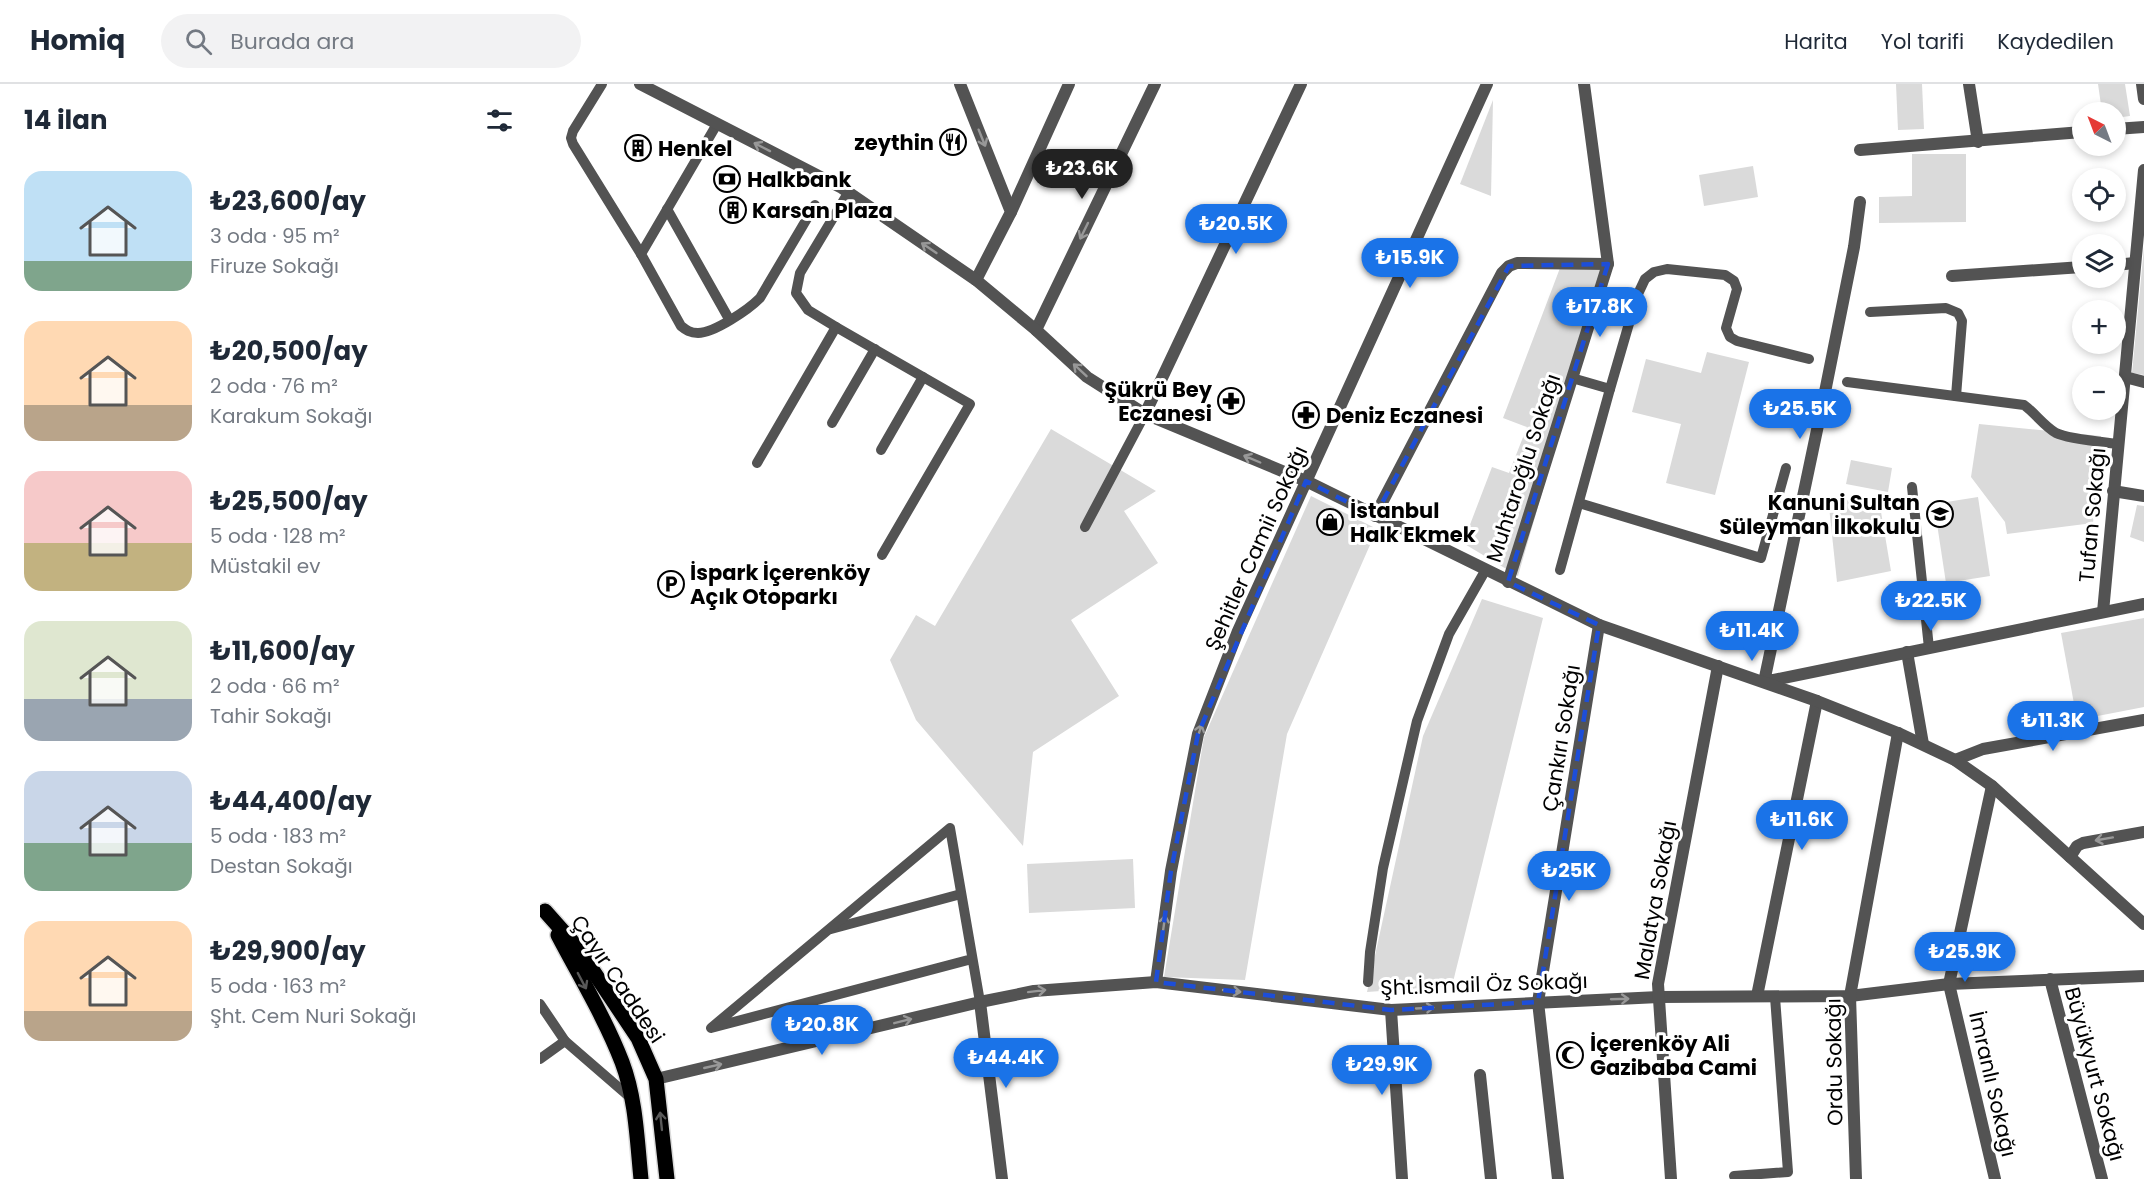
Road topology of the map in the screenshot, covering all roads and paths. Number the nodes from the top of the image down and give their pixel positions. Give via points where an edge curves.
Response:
1 (602, 84) edge
2 (640, 84) edge
3 (960, 84) edge
4 (1069, 84) edge
5 (1155, 84) edge
6 (1301, 84) edge
7 (1487, 84) edge
8 (1584, 84) edge
9 (1969, 84) edge
10 (2142, 84) edge
11 (2144, 99) edge
12 (717, 123) junction
13 (2144, 127) edge
14 (2126, 128) edge
15 (2072, 133) edge
16 (1978, 142) junction
17 (1860, 150) dead end
18 (2144, 170) edge
19 (848, 193) junction
20 (1860, 202) dead end
21 (815, 205) dead end
22 (667, 209) junction
23 (1011, 212) junction
24 (641, 254) junction
25 (2135, 263) junction
26 (1608, 264) junction
27 (2126, 264) edge
28 (2072, 268) edge
29 (1952, 276) dead end
30 (976, 280) junction
31 (1870, 312) dead end
32 (729, 320) junction
33 (836, 327) junction
34 (1036, 330) junction
35 (875, 349) junction
36 (1809, 359) dead end
37 (2126, 366) edge
38 (923, 377) junction
39 (2126, 377) edge
40 (1572, 378) junction
41 (1847, 382) dead end
42 (2144, 382) edge
43 (1610, 389) junction
44 (1956, 396) junction
45 (1146, 414) junction
46 (2121, 420) edge
47 (832, 423) dead end
48 (2118, 444) junction
49 (881, 450) dead end
50 (757, 463) dead end
51 (1786, 468) dead end
52 (1306, 481) junction
53 (1912, 488) dead end
54 (2113, 491) junction
55 (2144, 496) edge
56 (1579, 503) junction
57 (1375, 516) junction
58 (1085, 527) dead end
59 (882, 555) dead end
60 (1560, 570) dead end
61 (1485, 571) junction
62 (1508, 582) junction
63 (2144, 604) edge
64 (2103, 612) junction
65 (1599, 625) junction
66 (1929, 648) junction
67 (1907, 652) junction
68 (1718, 666) junction
69 (1764, 682) junction
70 (1817, 700) junction
71 (2144, 720) edge
72 (1898, 733) junction
73 (1923, 744) junction
74 (1955, 760) junction
75 (1992, 786) junction
76 (2144, 832) edge
77 (2070, 857) junction
78 (961, 894) junction
79 (542, 907) edge
80 (2144, 924) edge
81 (828, 930) junction
82 (972, 959) junction
83 (2144, 976) edge
84 (2050, 979) junction
85 (1156, 982) junction
86 (1368, 982) dead end
87 (1949, 984) junction
88 (1757, 996) junction
89 (1850, 996) junction
90 (1775, 997) junction
91 (1659, 998) junction
92 (980, 1002) junction
93 (1538, 1002) junction
94 (540, 1004) edge
95 (1392, 1010) junction
96 (566, 1041) junction
97 (540, 1059) edge
98 (1480, 1075) dead end
99 (656, 1079) junction
100 (632, 1099) junction
101 (1734, 1176) dead end
102 (642, 1179) edge
103 (667, 1179) edge
104 (1002, 1179) edge
105 (1402, 1179) edge
106 (1491, 1179) edge
107 (1558, 1179) edge
108 (1671, 1179) edge
109 (1856, 1179) edge
110 (1995, 1179) edge
111 (2102, 1179) edge

1 - 24 lane via 571,138
2 - 12 street
3 -> 23 street
4 - 23 street
5 -> 34 street
6 - 45 street
7 - 52 street, Şehitler Camii Sokağı
8 - 26 street, Muhtaroğlu Sokağı
9 - 16 street
10 - 11 street
19 -> 12 street
12 - 22 lane
13 - 14 street
15 - 16 street
16 - 17 street
18 - 25 street, Tufan Sokağı
30 -> 19 street
19 - 33 lane via 800,273 796,293 808,310
20 - 69 street via 1823,403
21 - 32 lane via 759,298
22 - 24 lane
22 - 32 lane
23 - 30 street
24 - 32 lane via 688,332 707,332
25 - 27 street
25 - 37 street, Tufan Sokağı
26 - 40 street, Muhtaroğlu Sokağı
26 - 57 street via 1517,263 1502,273
28 - 29 street
30 - 34 street
31 - 44 lane via 1946,308 1958,313 1962,321
33 - 35 lane
33 - 50 lane
45 -> 34 street via 1087,377
35 - 38 lane
35 - 47 lane
36 - 43 lane via 1730,337 1726,328 1737,289 1734,280 1725,275 1667,269 1645,279
38 - 49 lane
38 - 59 lane via 970,404
39 - 42 street
40 - 43 lane
40 - 62 street, Muhtaroğlu Sokağı
41 - 44 lane
43 - 56 lane
44 - 48 lane via 2024,405 2058,434
52 -> 45 street
45 - 58 lane
46 - 48 street, Tufan Sokağı
48 - 54 street, Tufan Sokağı
51 - 56 lane via 1761,558
52 - 57 street
85 -> 52 street, Şehitler Camii Sokağı via 1171,871 1198,734 1238,631
53 - 66 lane
54 - 55 street
54 - 64 street, Tufan Sokağı
56 - 60 lane
57 - 61 street
61 - 62 street
61 - 86 lane via 1449,634 1417,721 1383,868
62 - 65 street
63 - 64 street
64 - 66 street
65 - 68 street
65 - 93 street, Çankırı Sokağı
66 - 67 street
67 - 69 street
67 - 73 street
68 - 69 street
68 - 91 street, Malatya Sokağı via 1658,984
69 - 70 street
70 - 72 street
70 - 88 street
71 - 74 street via 1983,749
72 - 73 street
72 - 89 street, Ordu Sokağı
73 - 74 street
74 - 75 street
75 - 77 street
75 - 87 street, İmranlı Sokağı
76 -> 77 street via 2083,843
77 - 80 street
78 - 81 lane
78 - 81 lane via 950,828
78 - 82 lane
79 - 99 main road, Çayır Caddesi via 577,947 638,1038
79 -> 100 main road, Çayır Caddesi via 598,1010 622,1063
81 - 82 lane via 711,1028
82 - 92 lane
83 - 84 street, Şht.İsmail Öz Sokağı
84 - 87 street, Şht.İsmail Öz Sokağı
84 - 111 street, Büyükyurt Sokağı
92 -> 85 street, Şht.İsmail Öz Sokağı via 1034,991
85 -> 95 street, Şht.İsmail Öz Sokağı
87 - 89 street, Şht.İsmail Öz Sokağı
87 - 110 street, İmranlı Sokağı
88 - 90 street, Şht.İsmail Öz Sokağı
88 - 91 street, Şht.İsmail Öz Sokağı
89 - 90 street, Şht.İsmail Öz Sokağı
89 - 109 street, Ordu Sokağı
90 - 101 lane via 1788,1172
93 -> 91 street, Şht.İsmail Öz Sokağı
91 - 108 street, Malatya Sokağı
99 -> 92 street, Şht.İsmail Öz Sokağı
92 - 104 street
95 -> 93 street, Şht.İsmail Öz Sokağı
93 - 107 street, Çankırı Sokağı
94 - 96 lane
95 - 105 street
96 - 97 lane
96 - 100 lane
98 - 106 street
103 -> 99 main road, Çayır Caddesi
100 - 102 main road, Çayır Caddesi

